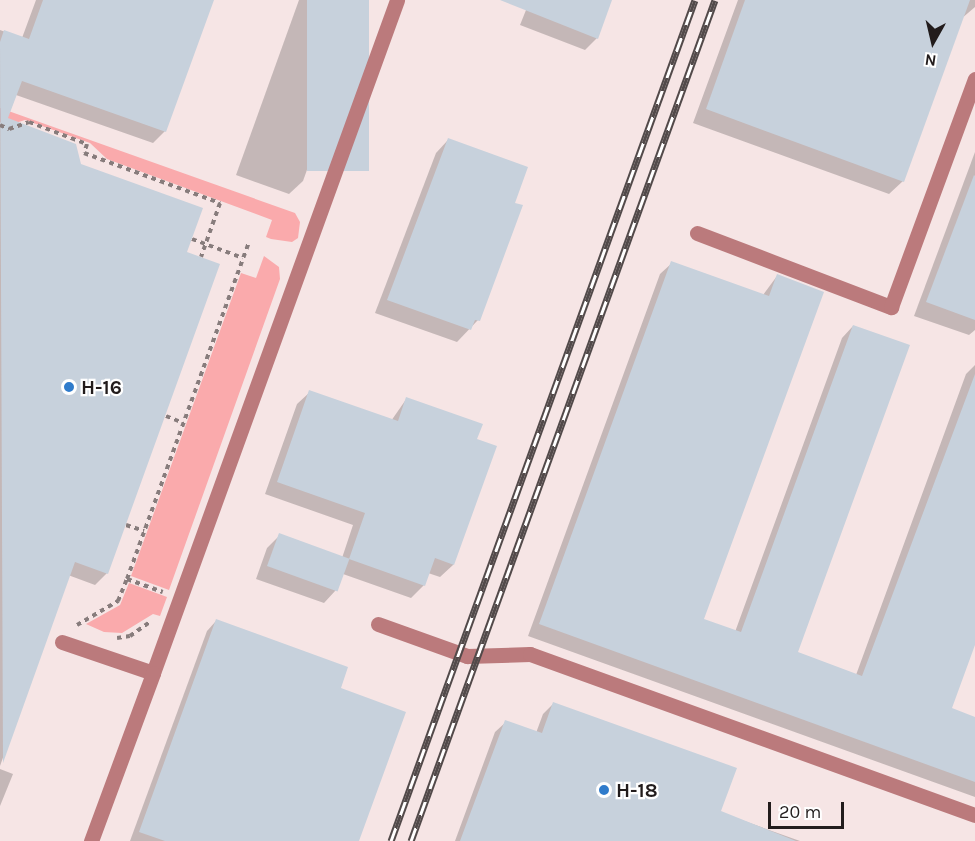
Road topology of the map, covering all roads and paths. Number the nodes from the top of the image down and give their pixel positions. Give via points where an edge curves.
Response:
1 (397, 0) edge
2 (975, 79) edge
3 (0, 125) edge
4 (697, 233) dead end
5 (192, 239) dead end
6 (249, 242) dead end
7 (206, 245) junction
8 (201, 257) dead end
9 (243, 258) junction
10 (165, 416) dead end
11 (183, 423) junction
12 (126, 525) dead end
13 (144, 531) junction
14 (127, 579) junction
15 (180, 598) junction
16 (171, 624) junction
17 (378, 624) dead end
18 (86, 629) dead end
19 (109, 637) dead end
20 (62, 642) dead end
21 (153, 674) junction
22 (975, 814) edge
23 (91, 841) edge

1 - 15 lane
2 - 4 lane via 891,307
3 - 7 path via 9,129 29,122 87,144 84,153 220,203
5 - 7 path
6 - 9 path
7 - 8 path
7 - 9 path
9 - 11 path
10 - 11 path
11 - 13 path
12 - 13 path
13 - 14 path
14 - 15 path
14 - 18 path via 118,601 76,625
15 - 16 lane
16 - 19 path via 154,618 130,636
16 - 21 lane
17 - 22 lane via 467,656 530,654
20 - 21 lane
21 - 23 lane

